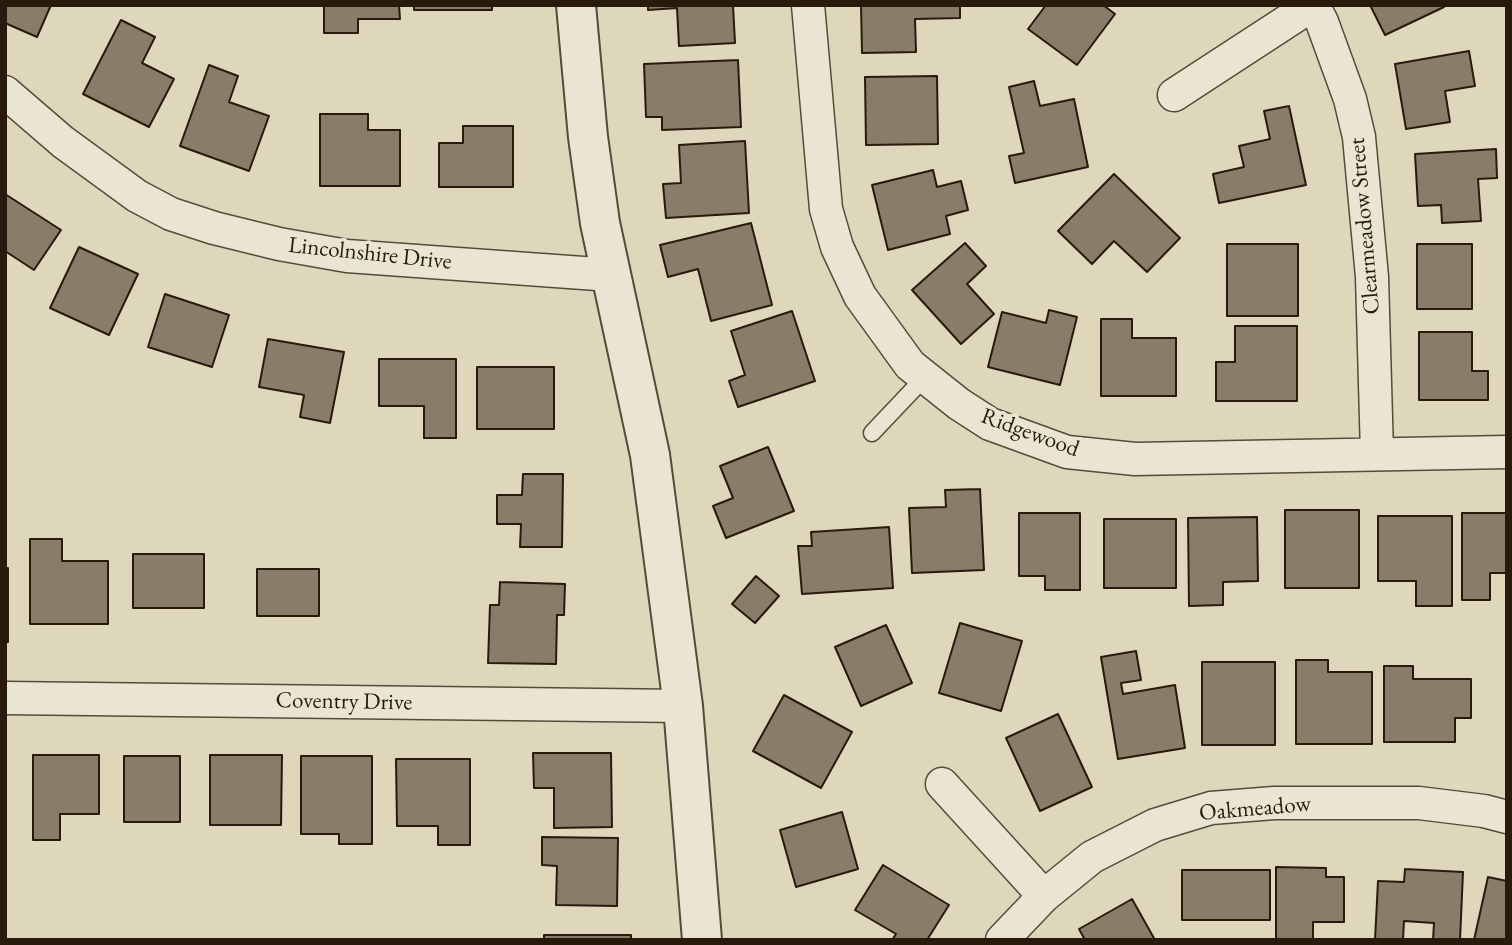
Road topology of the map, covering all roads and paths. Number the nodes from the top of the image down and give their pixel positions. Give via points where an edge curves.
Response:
1 (576, 5) edge
2 (808, 5) edge
3 (1313, 5) edge
4 (5, 92) edge
5 (1174, 95) dead end
6 (611, 275) junction
7 (925, 377) junction
8 (872, 433) dead end
9 (1507, 452) edge
10 (1377, 454) junction
11 (5, 698) edge
12 (683, 706) junction
13 (942, 784) dead end
14 (1507, 817) edge
15 (1044, 896) junction
16 (702, 940) edge
17 (1002, 940) edge

1 - 6 street via 588,137
2 - 7 street, Ridgewood via 826,209 837,247 860,296 910,365
3 - 5 street
3 - 10 street, Clearmeadow Street via 1350,99 1359,137 1372,277
4 - 6 street, Lincolnshire Drive via 137,196 214,229 346,256
6 - 12 street via 650,455
7 - 8 lane
7 - 10 street, Ridgewood via 990,424 1067,452 1135,459
9 - 10 street, Ridgewood
11 - 12 street, Coventry Drive
12 - 16 street
13 - 15 street
14 - 15 street, Oakmeadow via 1419,803 1211,808 1155,825 1092,857
15 - 17 street, Oakmeadow

